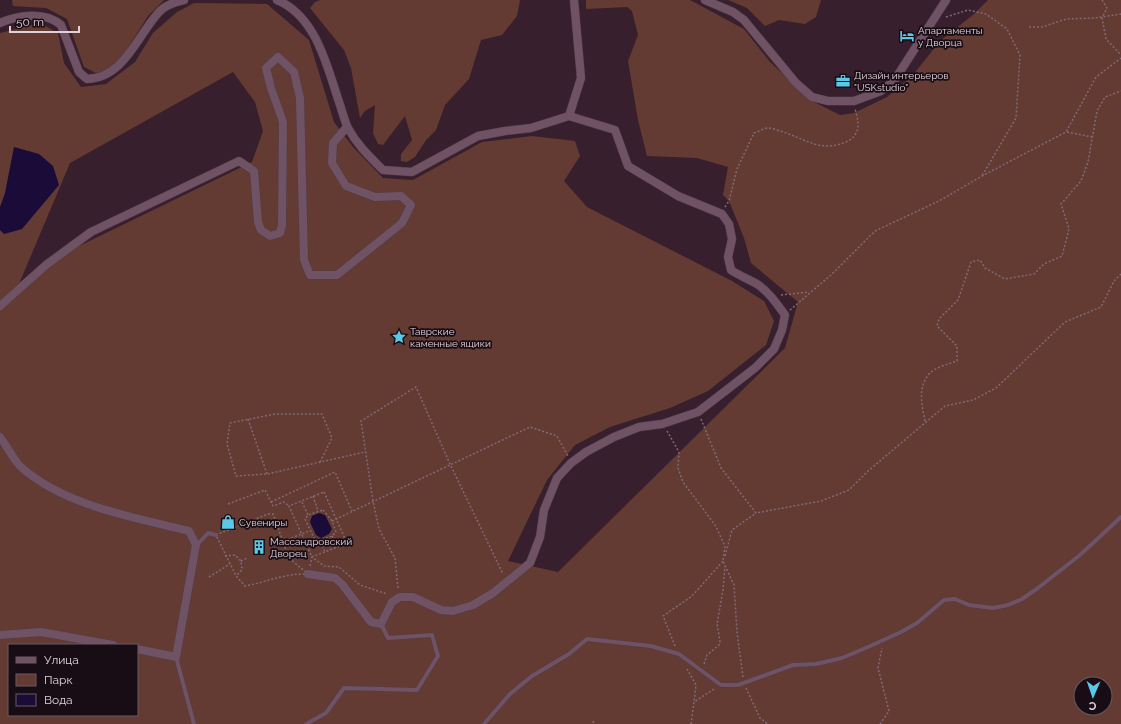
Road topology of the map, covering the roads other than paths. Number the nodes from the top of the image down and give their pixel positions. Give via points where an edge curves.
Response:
1 (184, 0) edge
2 (277, 0) edge
3 (574, 0) edge
4 (705, 0) edge
5 (946, 0) edge
6 (0, 23) edge
7 (569, 116) junction
8 (347, 127) junction
9 (0, 306) edge
10 (0, 437) edge
11 (1121, 517) edge
12 (216, 535) road end
13 (196, 545) junction
14 (308, 574) road end
15 (381, 624) junction
16 (0, 635) edge
17 (107, 644) edge
18 (138, 650) edge
19 (176, 657) junction
20 (194, 724) edge
21 (306, 724) edge
22 (484, 724) edge

1 - 6 street via 172,3 160,11 123,62 111,73 98,79 87,79 79,72 61,25 56,21 45,16 27,16
2 - 8 street via 284,3 308,25 327,67
3 - 7 street via 581,78
4 - 5 street via 733,12 744,20 796,83 812,97 828,101 854,102 882,91 894,81
7 - 8 street via 531,128 478,136 412,172 383,170 363,151
7 - 15 street via 615,130 628,166 678,196 722,214 729,224 732,239 728,257 731,270 770,294 785,315 782,330 774,348 755,368 698,412 662,424 639,427 614,437 571,463 554,484 544,510 540,537 530,563 493,593 472,605 453,611 441,610 413,597 400,596 392,602
8 - 9 street via 333,143 332,163 346,186 375,197 401,196 411,205 402,224 337,275 310,275 304,260 300,98 294,72 278,57 266,68 270,88 283,122 280,233 270,236 261,230 258,222 254,171 239,161 91,232 46,265
10 - 13 street via 20,466 40,481 91,507 188,531
11 - 22 lane via 1080,555 1022,599 994,608 969,605 955,599 944,600 917,623 842,658 816,664 793,665 738,684 721,685 679,654 651,646 587,639 510,694
12 - 13 lane via 208,533
13 - 19 street
14 - 15 street via 334,578 342,584 371,622
15 - 21 lane via 388,638 432,635 438,656 417,690 344,688 326,713
16 - 17 street via 40,632
18 - 19 street
19 - 20 lane

